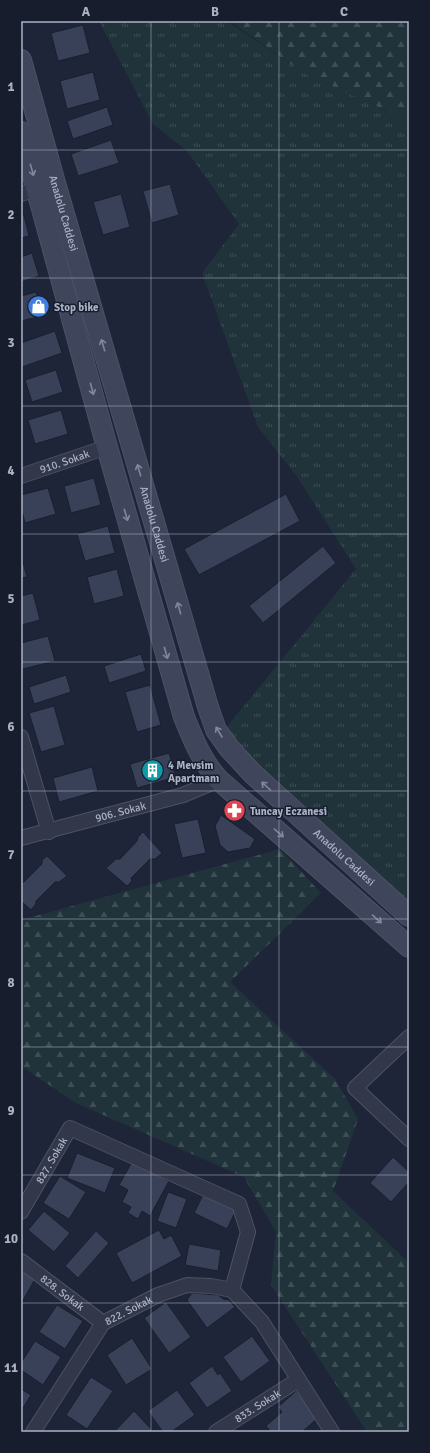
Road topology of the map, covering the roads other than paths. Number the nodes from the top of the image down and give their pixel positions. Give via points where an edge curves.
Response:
1 (21, 60) edge
2 (21, 132) edge
3 (38, 189) edge
4 (107, 447) junction
5 (21, 476) edge
6 (21, 738) edge
7 (219, 780) junction
8 (49, 832) junction
9 (21, 838) edge
10 (409, 916) edge
11 (409, 947) edge
12 (409, 1036) edge
13 (409, 1139) edge
14 (21, 1212) edge
15 (21, 1261) edge
16 (232, 1290) junction
17 (103, 1324) junction
18 (298, 1380) junction
19 (33, 1432) edge
20 (216, 1432) edge
21 (332, 1432) edge

1 - 3 main road, Anadolu Caddesi
2 -> 3 main road, Anadolu Caddesi
3 -> 4 main road, Anadolu Caddesi
10 -> 3 main road, Anadolu Caddesi via 253,774 216,730
4 - 5 street, 910. Sokak
4 -> 7 main road, Anadolu Caddesi via 184,717 209,770
6 - 8 street
7 - 8 street, 906. Sokak via 183,795
7 -> 11 main road, Anadolu Caddesi
8 - 9 street, 906. Sokak
12 - 13 street via 355,1088
14 - 16 street, 827. Sokak via 70,1128 239,1204 248,1232
15 - 17 street, 828. Sokak
16 - 17 street, 822. Sokak via 187,1285 158,1295
16 - 18 street via 262,1322
17 - 19 street, 822. Sokak
18 - 20 street, 833. Sokak
18 - 21 street

